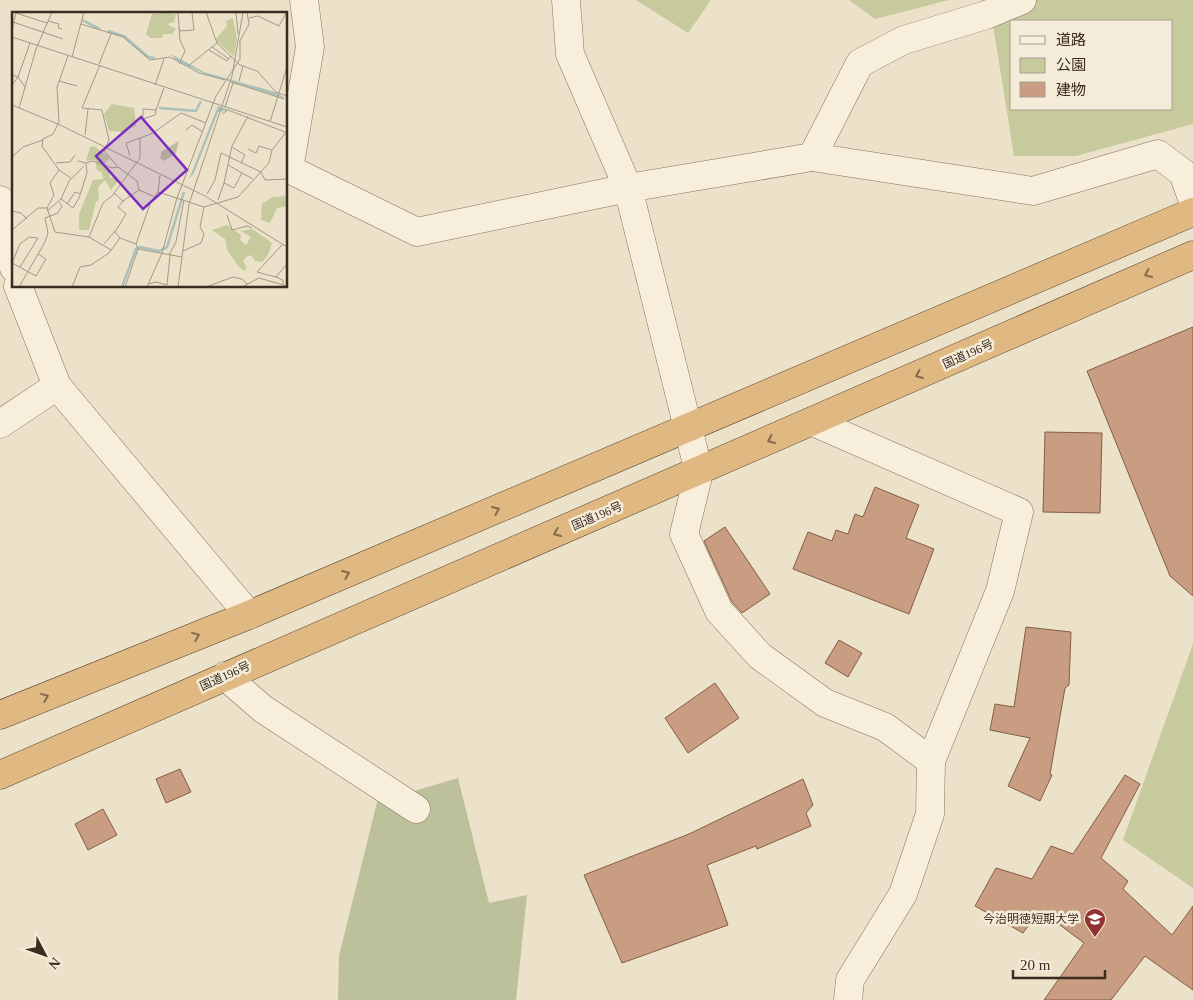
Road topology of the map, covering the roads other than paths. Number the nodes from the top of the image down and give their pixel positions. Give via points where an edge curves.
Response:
1 (304, 0) edge
2 (566, 0) edge
3 (1022, 0) edge
4 (812, 157) junction
5 (288, 165) edge
6 (288, 170) edge
7 (628, 188) junction
8 (0, 200) edge
9 (1193, 202) edge
10 (1193, 212) edge
11 (12, 250) edge
12 (1193, 255) edge
13 (22, 288) edge
14 (57, 386) junction
15 (813, 422) junction
16 (0, 424) edge
17 (688, 428) junction
18 (699, 472) junction
19 (249, 615) junction
20 (225, 676) junction
21 (0, 715) edge
22 (931, 761) junction
23 (0, 775) edge
24 (416, 809) dead end
25 (848, 1000) edge

1 - 5 street via 310,47
2 - 7 street via 570,54
3 - 4 street via 986,15 904,40 860,63
4 - 7 street
4 - 9 street via 1032,191 1158,154 1183,174
6 - 7 street via 417,232
7 - 17 street
8 - 11 street
10 - 17 highway
12 -> 15 highway, 国道196号
13 - 14 street
14 - 16 street
14 - 19 street
15 -> 18 highway, 国道196号
15 - 22 street via 1019,512 1000,591
17 - 18 street
19 -> 17 highway
18 -> 20 highway, 国道196号
18 - 22 street via 684,534 719,611 760,656 825,703 885,727
21 -> 19 highway
20 - 23 highway, 国道196号
20 - 24 street via 263,709
22 - 25 street via 930,814 903,894 850,980

